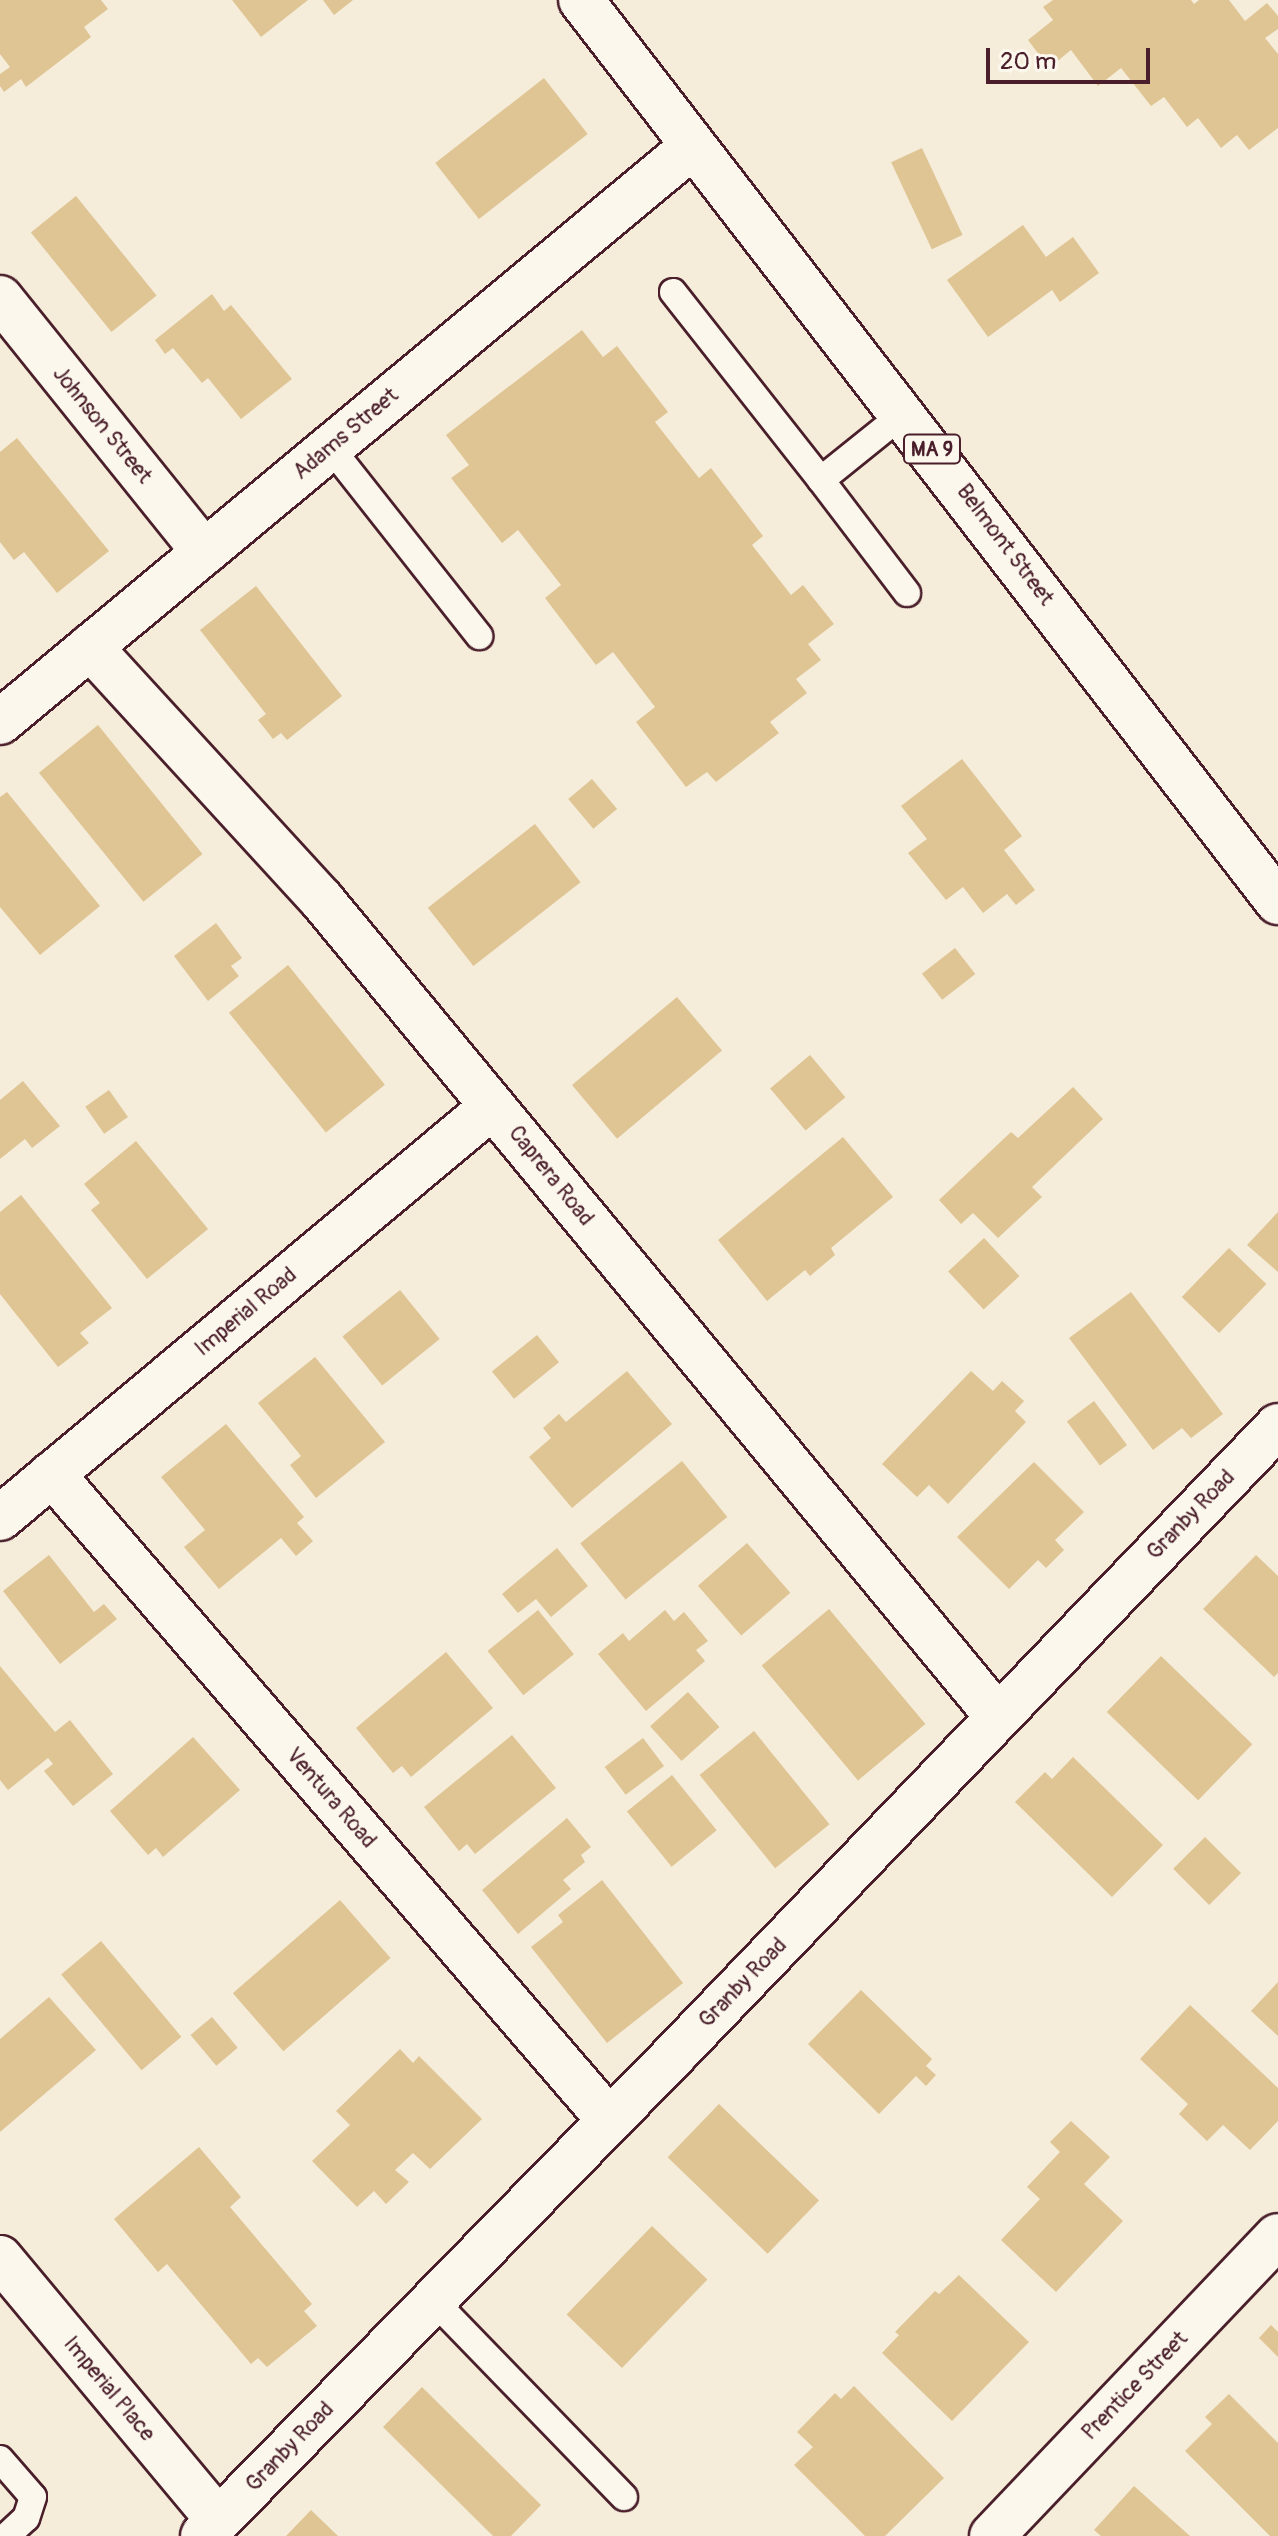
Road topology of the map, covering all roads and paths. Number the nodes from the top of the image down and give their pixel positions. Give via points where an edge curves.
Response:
1 (581, 0) edge
2 (693, 146) junction
3 (673, 292) dead end
4 (0, 298) edge
5 (903, 414) junction
6 (330, 447) junction
7 (821, 480) junction
8 (204, 552) junction
9 (907, 593) dead end
10 (479, 636) dead end
11 (90, 647) junction
12 (0, 722) edge
13 (1278, 902) edge
14 (493, 1106) junction
15 (1278, 1426) edge
16 (52, 1474) junction
17 (0, 1518) edge
18 (998, 1717) junction
19 (610, 2121) junction
20 (1278, 2236) edge
21 (0, 2258) edge
22 (434, 2301) junction
23 (0, 2459) edge
24 (624, 2497) dead end
25 (211, 2528) edge
26 (7, 2536) edge
27 (992, 2536) edge

1 - 2 main road, Belmont Street / MA 9
2 - 5 main road, Belmont Street / MA 9
2 - 6 main road, Adams Street
3 - 7 lane
4 - 8 main road, Johnson Street
5 - 7 lane
5 - 13 main road, Belmont Street / MA 9
6 - 8 main road, Adams Street
6 - 10 lane
7 - 9 lane
8 - 11 main road, Adams Street
11 - 12 main road, Adams Street
11 - 14 main road, Caprera Road via 321,899
14 - 16 main road, Imperial Road
14 - 18 main road, Caprera Road
15 - 18 main road, Granby Road
16 - 17 main road, Imperial Road
16 - 19 main road, Ventura Road
18 - 19 main road, Granby Road
19 - 22 main road, Granby Road
20 - 27 main road, Prentice Street
21 - 25 main road, Imperial Place
22 - 24 lane
22 - 25 main road, Granby Road
23 - 26 lane via 33,2497 26,2518

